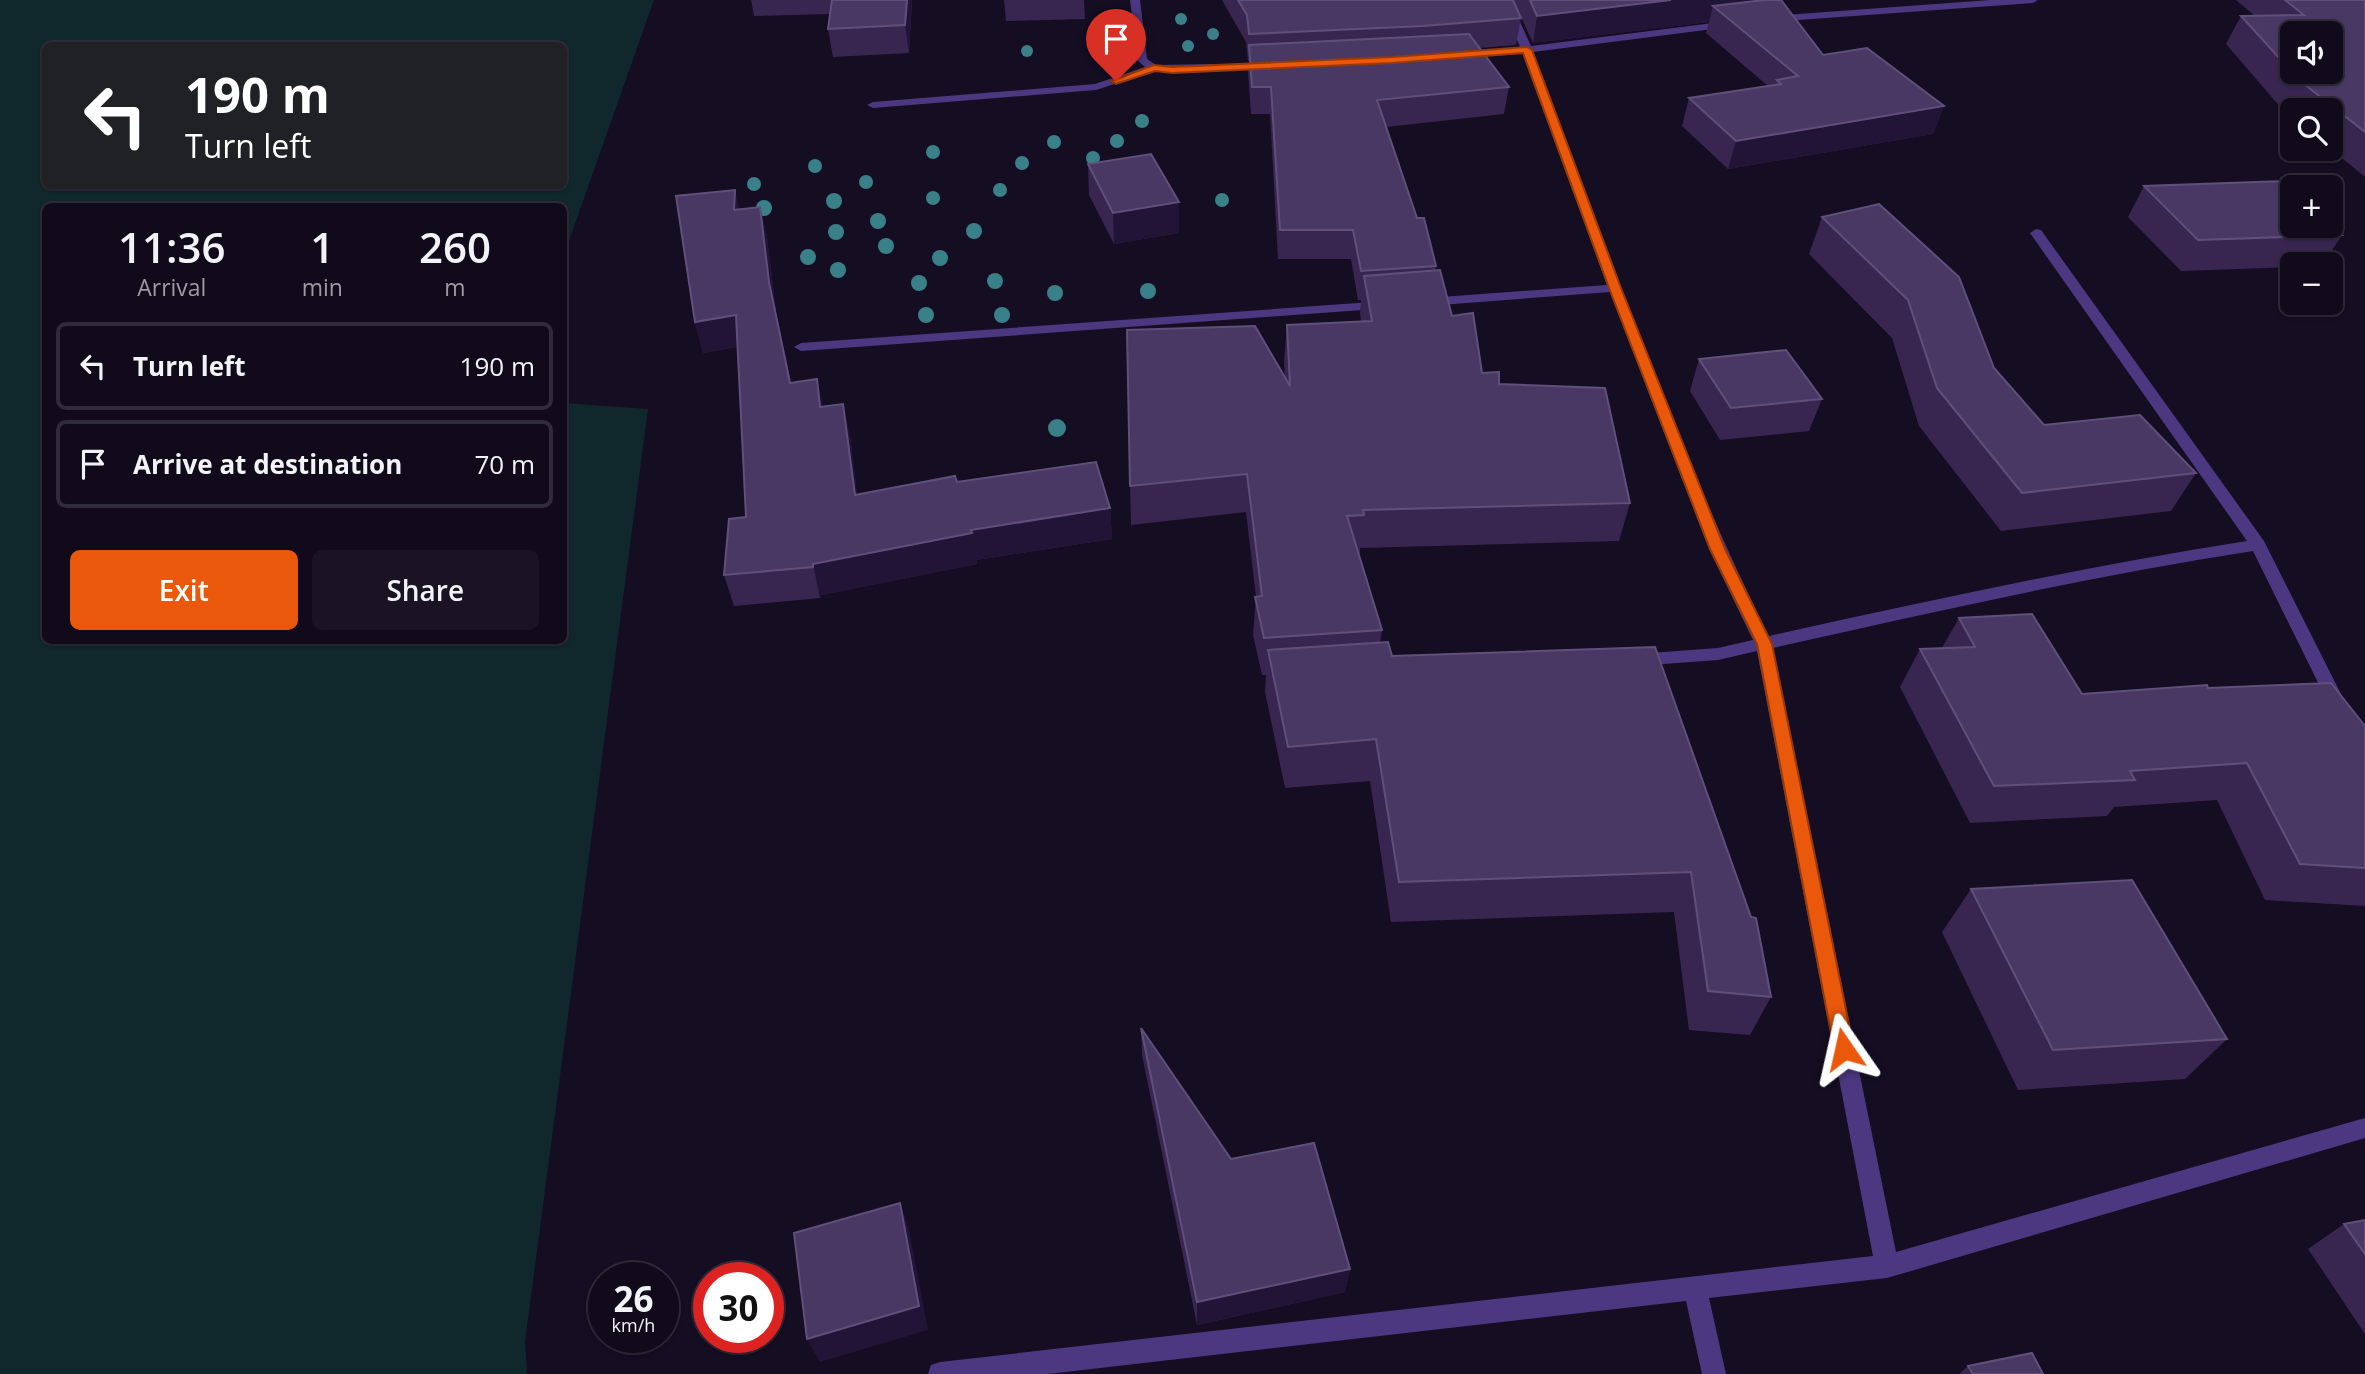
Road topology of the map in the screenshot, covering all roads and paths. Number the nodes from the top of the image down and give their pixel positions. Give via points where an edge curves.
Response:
1 (1135, 0) edge
2 (1505, 0) edge
3 (1912, 0) edge
4 (2033, 0) edge
5 (1922, 10) junction
6 (1762, 20) edge
7 (1748, 22) edge
8 (1527, 50) junction
9 (1447, 57) edge
10 (1282, 65) edge
11 (1154, 68) junction
12 (873, 105) dead end
13 (2036, 233) dead end
14 (1615, 288) junction
15 (801, 348) dead end
16 (2258, 545) junction
17 (1764, 644) junction
18 (1623, 661) edge
19 (2343, 716) edge
20 (2365, 1128) edge
21 (1887, 1266) junction
22 (1695, 1288) junction
23 (940, 1374) edge
24 (1714, 1374) edge

1 - 11 street via 1142,60
2 - 8 street
3 - 5 street
4 - 5 street
5 - 6 street
7 - 8 street
8 - 9 street
8 - 14 street
10 - 11 street
11 - 12 street via 1096,87
13 - 16 street
14 - 15 street
14 - 17 street via 1717,549
16 - 17 street via 1989,593
16 - 19 street
17 - 18 street via 1718,654
17 - 21 street
20 - 21 street
21 - 22 street
22 - 23 street
22 - 24 street

